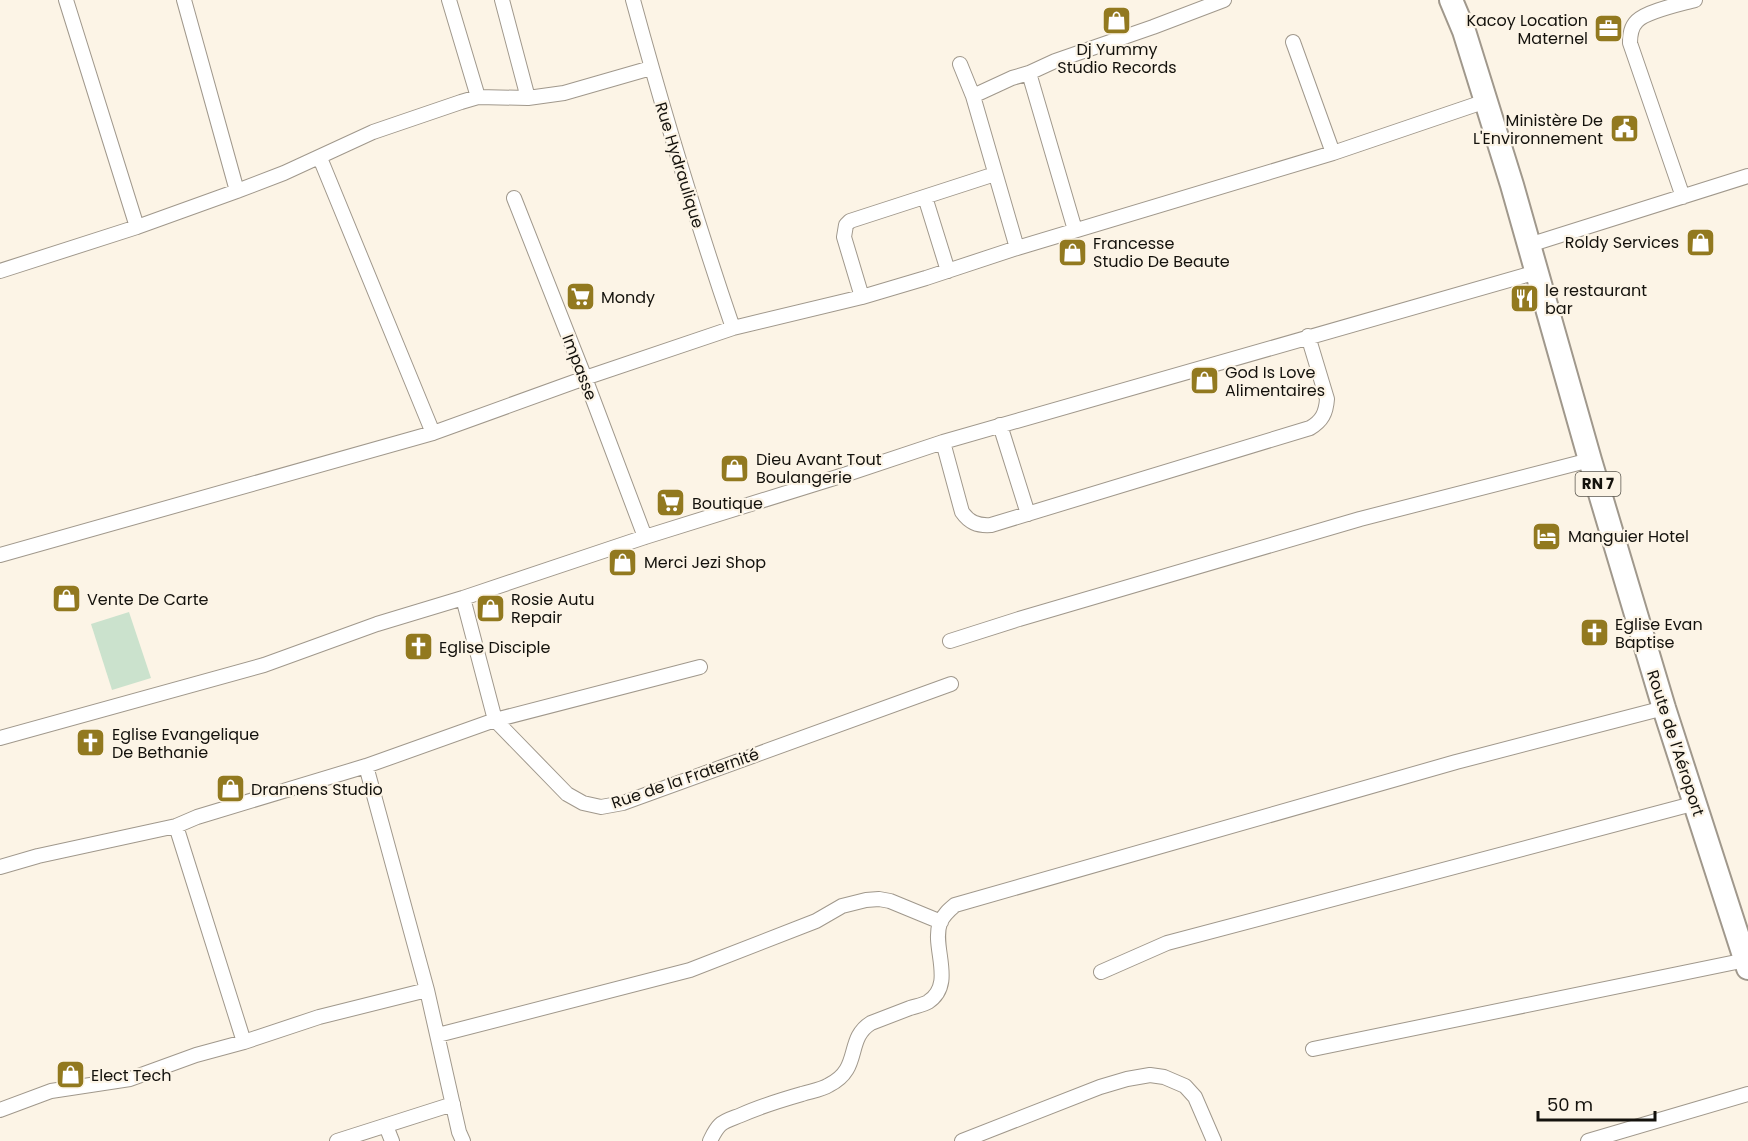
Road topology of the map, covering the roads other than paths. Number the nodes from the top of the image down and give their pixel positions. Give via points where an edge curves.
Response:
1 (66, 0) edge
2 (183, 0) edge
3 (449, 0) edge
4 (502, 0) edge
5 (633, 0) edge
6 (1224, 0) edge
7 (1451, 0) edge
8 (1695, 0) edge
9 (1293, 42) dead end
10 (960, 64) dead end
11 (651, 68) junction
12 (1029, 73) junction
13 (973, 96) junction
14 (478, 97) junction
15 (528, 98) junction
16 (1486, 101) junction
17 (1333, 153) junction
18 (320, 158) junction
19 (995, 174) junction
20 (1748, 176) edge
21 (237, 191) junction
22 (925, 197) junction
23 (1683, 197) junction
24 (514, 198) dead end
25 (137, 227) junction
26 (1075, 230) junction
27 (1529, 245) junction
28 (1017, 248) junction
29 (0, 271) edge
30 (948, 271) junction
31 (1538, 272) junction
32 (862, 297) junction
33 (734, 328) junction
34 (1308, 336) junction
35 (585, 378) junction
36 (1000, 425) junction
37 (433, 433) junction
38 (943, 442) junction
39 (1590, 460) junction
40 (1028, 514) junction
41 (645, 537) junction
42 (0, 555) edge
43 (463, 598) junction
44 (950, 641) dead end
45 (700, 667) dead end
46 (951, 684) dead end
47 (1664, 708) junction
48 (495, 720) junction
49 (0, 738) edge
50 (366, 766) junction
51 (1696, 804) junction
52 (176, 826) junction
53 (0, 867) edge
54 (941, 922) junction
55 (1747, 964) edge
56 (1101, 972) dead end
57 (427, 990) junction
58 (438, 1035) junction
59 (244, 1042) junction
60 (1313, 1049) dead end
61 (1748, 1094) edge
62 (453, 1104) junction
63 (0, 1110) edge
64 (386, 1126) junction
65 (337, 1141) edge
66 (392, 1141) edge
67 (463, 1141) edge
68 (710, 1141) edge
69 (962, 1141) edge
70 (1214, 1141) edge
71 (1588, 1141) edge

1 - 25 street
2 - 21 street
3 - 14 street
4 - 15 street
5 - 11 street, Rue Hydraulique
6 - 12 street
7 - 16 main road, Route de l’Aéroport / RN 7
8 - 23 street via 1646,15 1630,34
9 - 17 street
10 - 13 street
11 - 15 street via 564,93
11 - 33 street, Rue Hydraulique via 704,244
12 - 13 street
12 - 26 street
13 - 19 street
14 - 15 street
14 - 18 street via 373,132
16 - 17 street
16 - 27 main road, Route de l’Aéroport / RN 7
17 - 26 street
18 - 21 street
18 - 37 street
19 - 22 street
19 - 28 street
20 - 23 street
21 - 25 street
22 - 30 street
22 - 32 street via 850,221 844,237
23 - 27 street
24 - 35 street, Impasse
25 - 29 street
26 - 28 street
27 - 31 main road, Route de l’Aéroport / RN 7
28 - 30 street
30 - 32 street
31 - 34 street
31 - 39 main road, Route de l’Aéroport / RN 7
32 - 33 street
33 - 35 street
34 - 36 street
34 - 40 street via 1327,399 1317,424
35 - 37 street
35 - 41 street, Impasse
36 - 38 street
36 - 40 street
37 - 42 street
38 - 40 street via 966,518 982,526
38 - 41 street
39 - 44 street via 1360,519
39 - 47 main road, Route de l’Aéroport / RN 7
41 - 43 street
43 - 48 street, Rue de la Fraternité
43 - 49 street via 264,665
45 - 48 street
46 - 48 street, Rue de la Fraternité via 623,803 601,807 567,794
47 - 51 main road, Route de l’Aéroport / RN 7
47 - 54 street via 1455,762 955,905
48 - 50 street
50 - 52 street
50 - 57 street
51 - 55 main road, Route de l’Aéroport / RN 7
51 - 56 street via 1167,943
52 - 53 street
52 - 59 street
54 - 58 street via 890,901 866,900 842,906 816,921 690,970
54 - 68 street via 941,984 928,1002 863,1028 850,1066 838,1081 721,1123
55 - 60 street
57 - 58 street
57 - 59 street via 319,1017
58 - 62 street
59 - 63 street via 130,1079 51,1091
61 - 71 street
62 - 64 street
62 - 67 street
64 - 65 street
64 - 66 street
69 - 70 street via 1100,1087 1150,1075 1185,1086 1195,1097

